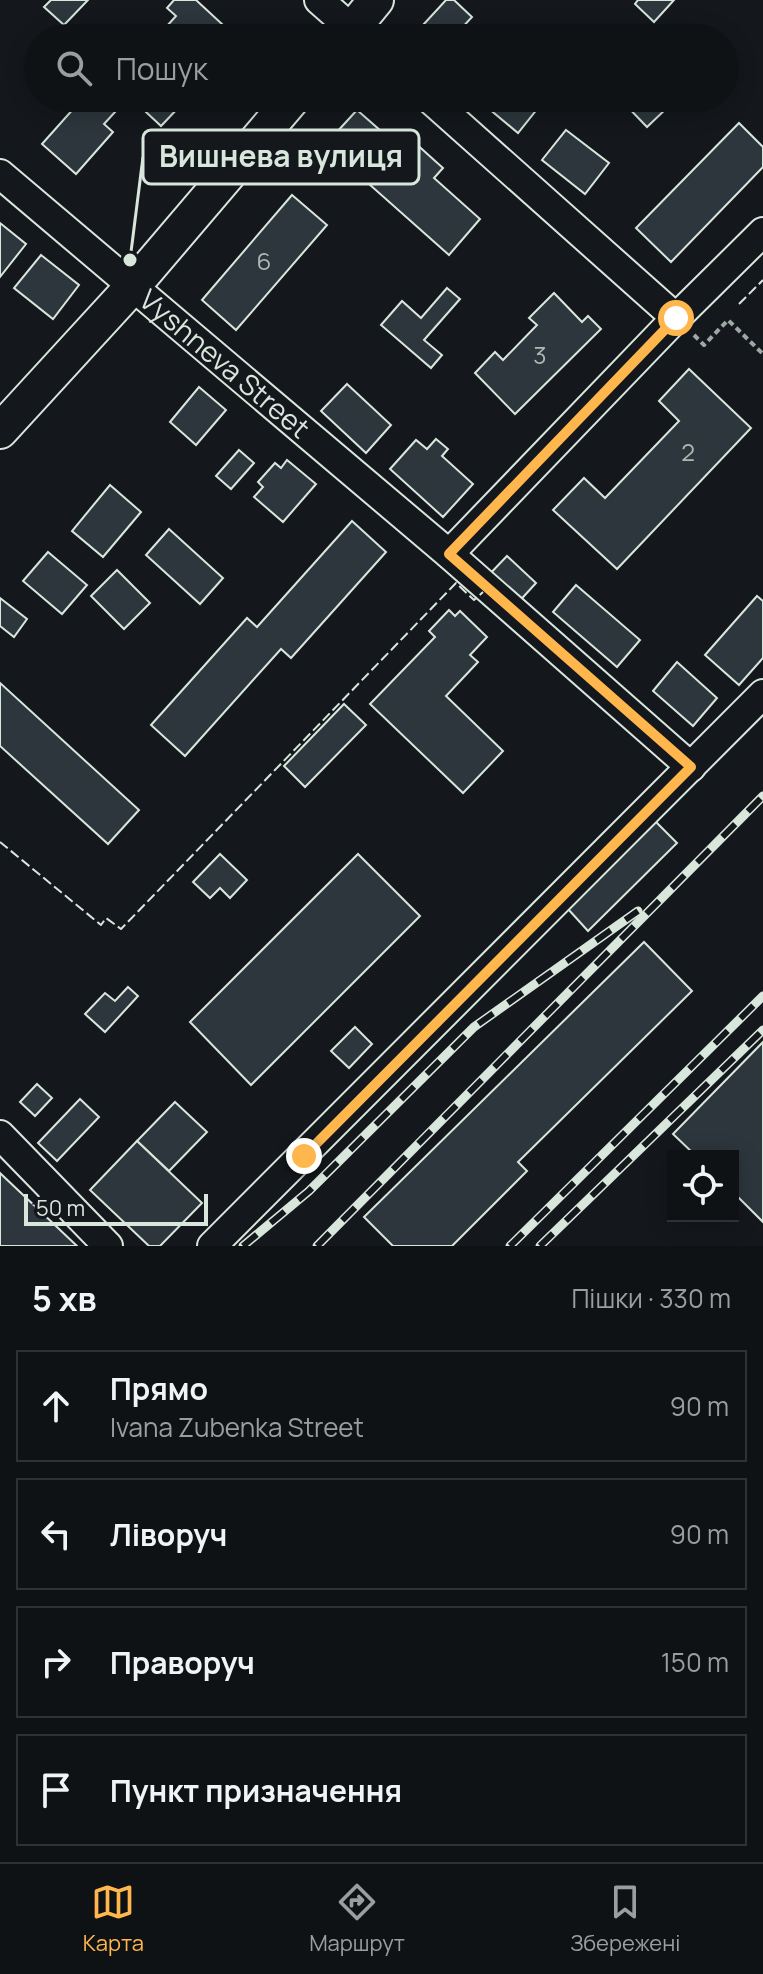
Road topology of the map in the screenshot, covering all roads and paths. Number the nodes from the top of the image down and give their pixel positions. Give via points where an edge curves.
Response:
1 (319, 0) edge
2 (376, 0) edge
3 (342, 24) edge
4 (360, 24) edge
5 (281, 112) edge
6 (445, 112) edge
7 (0, 174) edge
8 (763, 232) edge
9 (133, 286) junction
10 (676, 318) junction
11 (704, 345) dead end
12 (763, 354) edge
13 (0, 431) edge
14 (449, 554) junction
15 (763, 694) edge
16 (691, 767) junction
17 (0, 1135) edge
18 (108, 1246) edge
19 (212, 1246) edge

1 - 3 street
2 - 4 main road
5 - 9 main road
6 - 10 street
7 - 9 street, Vyshneva Street
8 - 10 street
9 - 13 main road
9 - 14 street, Vyshneva Street
10 - 14 street
11 - 12 path via 728,320
14 - 16 street, Vyshneva Street
15 - 16 street
16 - 19 street
17 - 18 street

